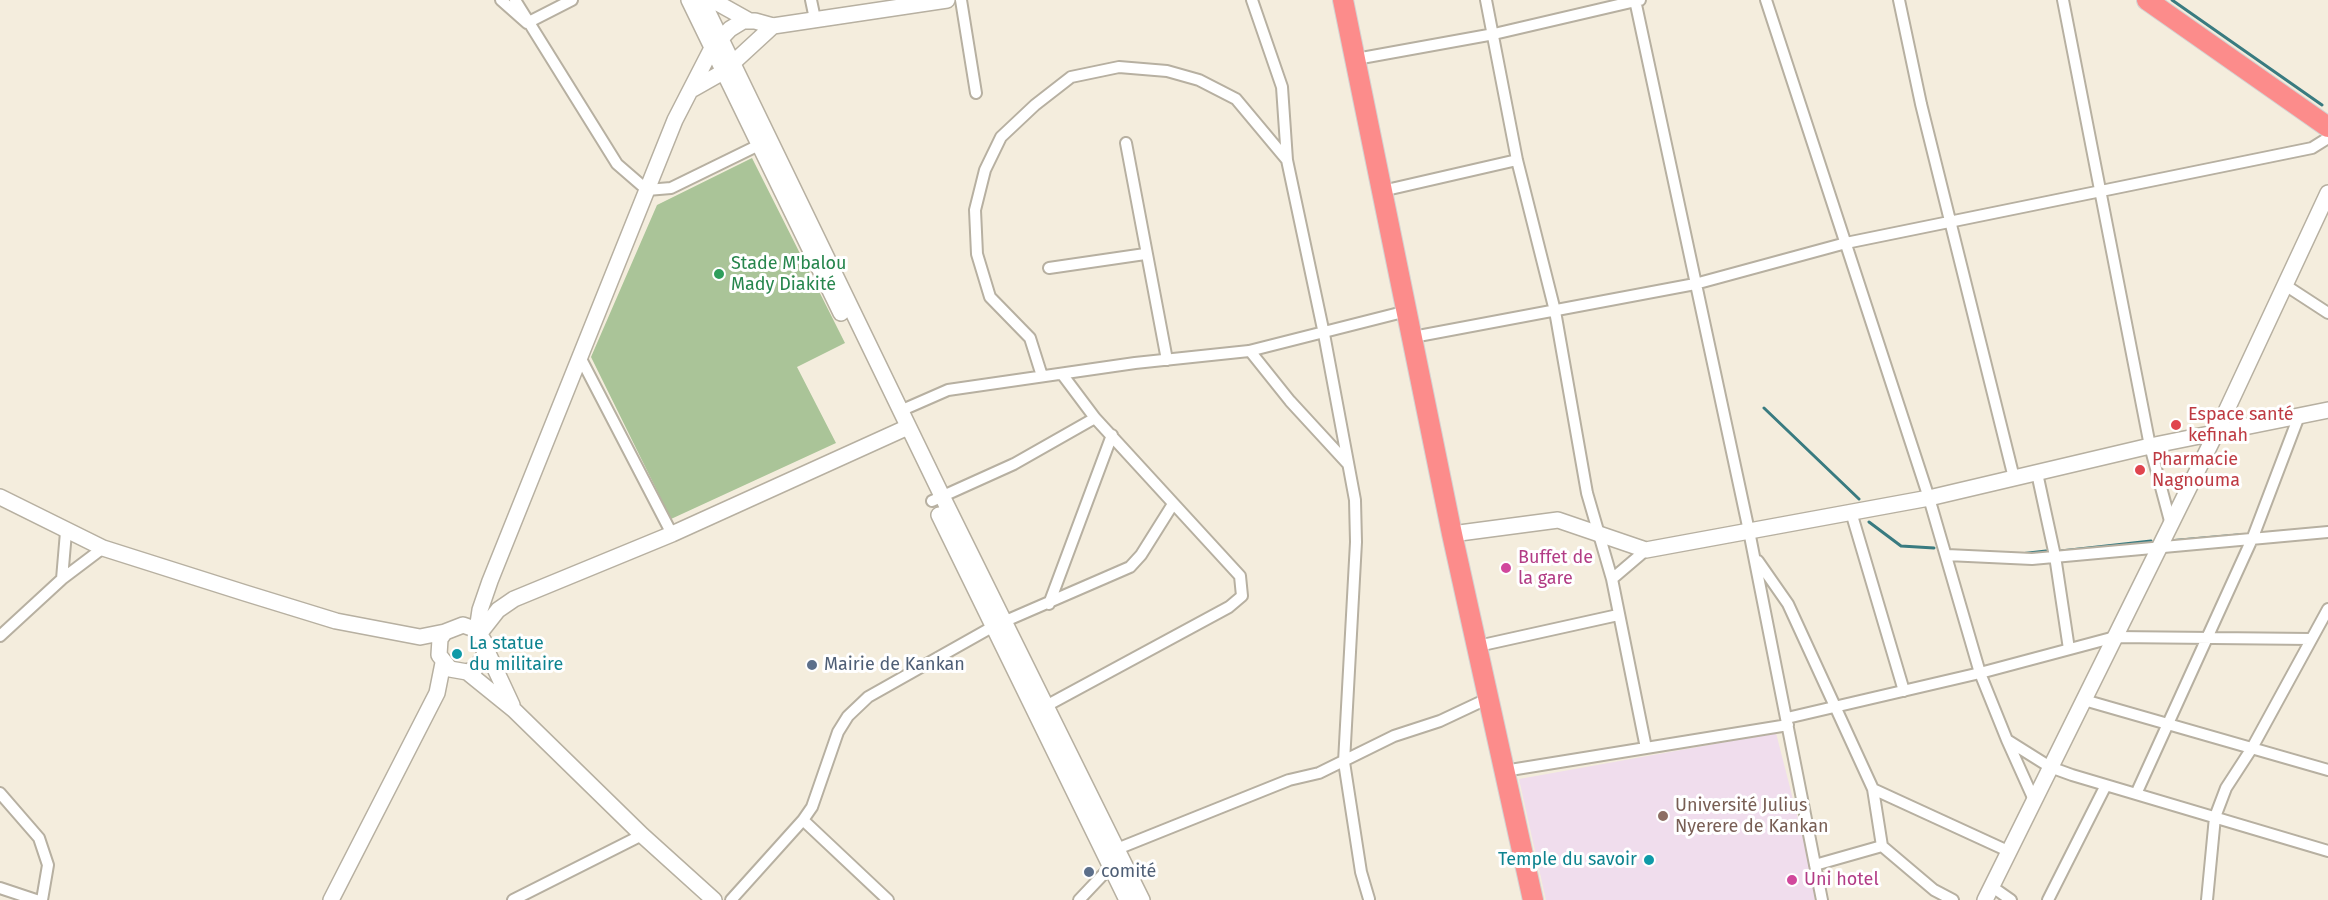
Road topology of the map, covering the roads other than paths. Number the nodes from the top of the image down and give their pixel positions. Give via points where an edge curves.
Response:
1 (501, 0) edge
2 (515, 0) edge
3 (572, 0) edge
4 (689, 0) edge
5 (702, 0) edge
6 (712, 0) edge
7 (811, 0) edge
8 (947, 0) edge
9 (961, 0) edge
10 (1252, 0) edge
11 (1343, 0) edge
12 (1486, 0) edge
13 (1637, 0) edge
14 (1766, 0) edge
15 (1899, 0) edge
16 (2063, 0) edge
17 (2147, 0) edge
18 (2161, 0) edge
19 (815, 19) junction
20 (748, 20) junction
21 (527, 23) junction
22 (773, 26) junction
23 (1494, 34) junction
24 (717, 42) junction
25 (1356, 59) junction
26 (728, 67) junction
27 (693, 89) junction
28 (976, 93) dead end
29 (2328, 117) edge
30 (2328, 127) edge
31 (2328, 138) edge
32 (763, 142) junction
33 (1126, 143) dead end
34 (1287, 160) junction
35 (1517, 160) junction
36 (647, 190) junction
37 (1382, 191) junction
38 (2098, 191) junction
39 (2328, 193) edge
40 (1950, 222) junction
41 (1846, 243) junction
42 (1145, 254) junction
43 (1049, 268) dead end
44 (1695, 284) junction
45 (2285, 285) junction
46 (1407, 311) junction
47 (1555, 311) junction
48 (2328, 313) edge
49 (1324, 334) junction
50 (1413, 337) junction
51 (1250, 351) junction
52 (579, 355) junction
53 (1167, 360) junction
54 (1062, 374) junction
55 (1042, 376) junction
56 (2328, 410) edge
57 (900, 411) junction
58 (2299, 416) junction
59 (1095, 418) junction
60 (904, 429) junction
61 (1112, 435) junction
62 (2215, 435) junction
63 (2150, 446) junction
64 (1348, 465) junction
65 (2037, 472) junction
66 (2014, 478) junction
67 (0, 497) edge
68 (1929, 498) junction
69 (937, 499) junction
70 (1173, 504) junction
71 (1851, 513) junction
72 (2170, 521) junction
73 (1749, 531) junction
74 (66, 532) junction
75 (2328, 532) edge
76 (672, 534) junction
77 (1452, 534) junction
78 (1600, 536) junction
79 (2253, 537) junction
80 (2160, 545) junction
81 (103, 548) junction
82 (1646, 550) junction
83 (1947, 555) junction
84 (1754, 556) junction
85 (2055, 556) junction
86 (62, 579) junction
87 (1612, 579) junction
88 (490, 581) junction
89 (506, 603) junction
90 (1048, 604) junction
91 (2328, 609) edge
92 (1618, 615) junction
93 (999, 623) junction
94 (473, 630) junction
95 (445, 632) junction
96 (2328, 633) edge
97 (0, 636) edge
98 (2313, 636) junction
99 (420, 637) junction
100 (2115, 637) junction
101 (2206, 638) junction
102 (1478, 646) junction
103 (486, 649) junction
104 (2069, 649) junction
105 (441, 659) junction
106 (463, 672) junction
107 (1980, 673) junction
108 (1904, 691) junction
109 (437, 693) junction
110 (1491, 697) junction
111 (2084, 700) junction
112 (1046, 706) junction
113 (1834, 707) junction
114 (514, 710) junction
115 (1787, 721) junction
116 (2167, 725) junction
117 (2007, 740) junction
118 (1646, 748) junction
119 (2252, 748) junction
120 (1344, 762) junction
121 (2050, 767) junction
122 (2328, 770) edge
123 (1504, 771) junction
124 (2106, 785) junction
125 (1873, 789) junction
126 (0, 793) edge
127 (2136, 794) junction
128 (2034, 800) junction
129 (2215, 817) junction
130 (803, 820) junction
131 (642, 835) junction
132 (1882, 846) junction
133 (2008, 851) junction
134 (2328, 851) edge
135 (1114, 857) junction
136 (1815, 865) junction
137 (0, 888) edge
138 (1988, 893) edge
139 (1368, 899) edge
140 (36, 900) edge
141 (42, 900) edge
142 (331, 900) edge
143 (513, 900) edge
144 (714, 900) edge
145 (731, 900) edge
146 (888, 900) edge
147 (1079, 900) edge
148 (1127, 900) edge
149 (1142, 900) edge
150 (1533, 900) edge
151 (1822, 900) edge
152 (1953, 900) edge
153 (2011, 900) edge
154 (2048, 900) edge
155 (2206, 900) edge

1 - 21 street
2 - 21 street
3 - 21 street
4 - 24 street
5 - 24 street
6 - 20 street
7 - 19 street
8 - 19 street
9 - 28 street
10 - 34 street via 1282,87
11 - 25 highway
12 - 23 street
13 - 23 street
13 - 44 street
14 - 41 street
15 - 40 street
16 - 38 street
17 - 30 highway
18 - 29 highway
19 - 22 street
20 - 22 street
20 - 24 street via 737,24
21 - 36 street via 617,164
22 - 26 street
23 - 25 street
23 - 35 street
24 - 26 street
24 - 27 street
25 - 37 highway
26 - 27 street
26 - 32 street
27 - 36 street via 675,120
31 - 38 street via 2312,148
32 - 36 street via 671,188
32 - 57 street
32 - 60 street
33 - 42 street
34 - 49 street
34 - 55 street via 1236,99 1199,80 1167,71 1119,67 1071,77 1035,105 1001,137 985,170 975,210 977,254 990,297 1030,338
35 - 37 street
35 - 47 street
36 - 52 street
37 - 46 highway
38 - 40 street
38 - 63 street
39 - 45 street
40 - 41 street
40 - 66 street
41 - 44 street
41 - 68 street
42 - 43 street
42 - 53 street
44 - 47 street
44 - 73 street
45 - 48 street
45 - 62 street
46 - 49 street
46 - 50 highway
47 - 50 street
47 - 78 street via 1587,493
49 - 51 street
49 - 64 street
50 - 77 highway
51 - 53 street
51 - 64 street
52 - 76 street
52 - 88 street
53 - 54 street
54 - 55 street
54 - 59 street
55 - 57 street via 948,390
56 - 58 street
57 - 60 street
58 - 62 street
58 - 79 street
59 - 61 street
59 - 69 street via 1014,464
60 - 69 street
60 - 76 street
61 - 70 street
61 - 90 street
62 - 63 street
62 - 72 street
63 - 65 street
63 - 72 street
64 - 120 street via 1355,500 1356,542
65 - 66 street
65 - 85 street
66 - 68 street
67 - 74 street
68 - 71 street
68 - 83 street
69 - 93 street
70 - 90 street via 1130,567
70 - 112 street via 1240,576 1242,596 1229,607
71 - 73 street
71 - 108 street
72 - 80 street
73 - 82 street
73 - 84 street
74 - 81 street
74 - 86 street
75 - 79 street
76 - 89 street
77 - 78 street via 1558,520
77 - 102 highway
78 - 82 street
78 - 87 street
79 - 80 street
79 - 101 street
80 - 85 street
80 - 100 street
81 - 86 street
81 - 99 street via 336,621
82 - 87 street
83 - 85 street via 2032,559
83 - 107 street
84 - 113 street via 1788,603
84 - 115 street
85 - 104 street
86 - 97 street
87 - 92 street
88 - 89 street
88 - 94 street
89 - 94 street
90 - 93 street
91 - 98 street
92 - 102 street
92 - 118 street
93 - 112 street
93 - 130 street via 868,697 848,716 838,732 812,807
93 - 135 street
94 - 95 street
94 - 103 street
95 - 99 street
95 - 105 street via 438,646
96 - 98 street
98 - 101 street
98 - 119 street
99 - 105 street
100 - 101 street
100 - 104 street
100 - 111 street
101 - 116 street
102 - 110 highway
103 - 106 street via 481,663
103 - 114 street
104 - 107 street
105 - 106 street
105 - 109 street
106 - 109 street
106 - 114 street
107 - 108 street
107 - 117 street
108 - 113 street
109 - 142 street
110 - 120 street via 1440,721 1394,736
110 - 123 highway
111 - 116 street
111 - 121 street
112 - 135 street
113 - 115 street
113 - 125 street
114 - 131 street
115 - 118 street
115 - 136 street
116 - 119 street
116 - 127 street
117 - 121 street
117 - 128 street
118 - 123 street
119 - 122 street
119 - 129 street via 2226,788
120 - 135 street via 1289,780
120 - 139 street
121 - 124 street
121 - 128 street
123 - 150 highway
124 - 127 street
124 - 154 street
125 - 132 street
125 - 133 street
126 - 141 street via 39,838 48,865
127 - 129 street
128 - 133 street
129 - 134 street
129 - 155 street
130 - 145 street
130 - 146 street
131 - 143 street
131 - 144 street
132 - 136 street
132 - 152 street via 1934,890
133 - 138 street
135 - 147 street
135 - 148 street
135 - 149 street
136 - 151 street
137 - 140 street
138 - 153 street

